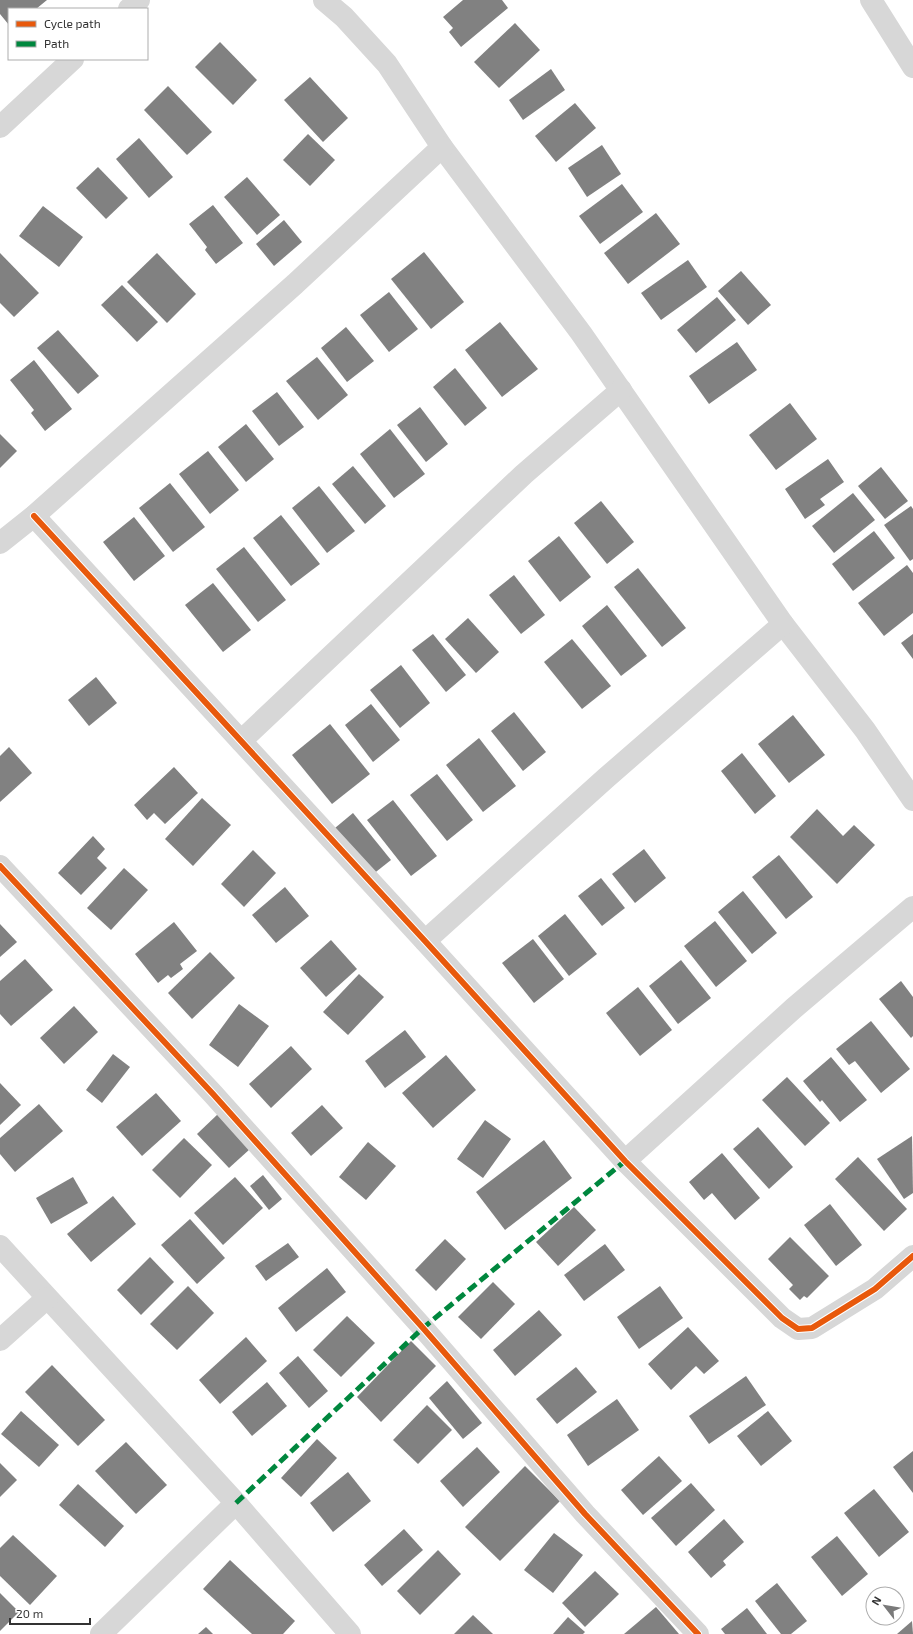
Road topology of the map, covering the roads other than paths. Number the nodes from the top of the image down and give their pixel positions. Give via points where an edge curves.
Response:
1 (139, 0) edge
2 (324, 0) edge
3 (871, 0) edge
4 (130, 8) edge
5 (73, 60) edge
6 (913, 67) edge
7 (0, 127) edge
8 (442, 147) junction
9 (621, 390) junction
10 (34, 516) junction
11 (0, 543) edge
12 (783, 624) junction
13 (242, 741) junction
14 (913, 800) edge
15 (0, 866) edge
16 (913, 907) edge
17 (425, 941) junction
18 (625, 1161) junction
19 (0, 1246) edge
20 (913, 1256) edge
21 (47, 1298) junction
22 (0, 1340) edge
23 (236, 1503) junction
24 (101, 1634) edge
25 (350, 1634) edge
26 (698, 1634) edge

1 - 4 street
2 - 8 street via 344,17 387,64
3 - 6 street
5 - 7 street
8 - 9 street
8 - 10 street via 295,284
9 - 12 street
9 - 13 street via 524,474
10 - 11 street
10 - 13 street
12 - 14 street via 865,730
12 - 17 street via 600,783
13 - 17 street
15 - 26 street via 213,1094 586,1514
16 - 18 street via 794,1008
17 - 18 street
18 - 20 street via 782,1318 798,1328 812,1328 819,1324 875,1288
19 - 21 street
21 - 22 street
21 - 23 street
23 - 24 street
23 - 25 street

